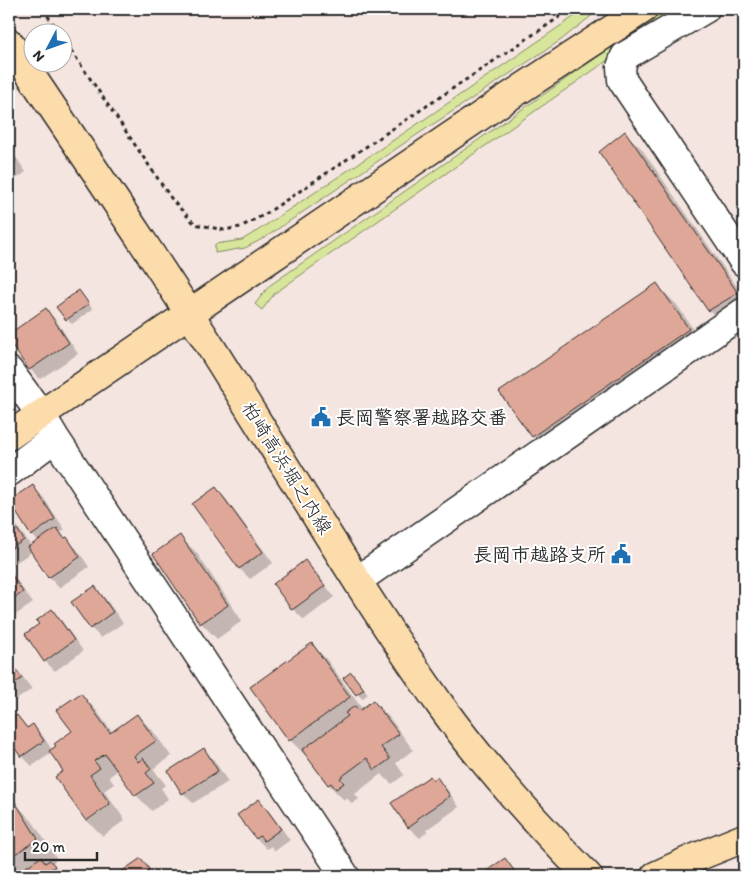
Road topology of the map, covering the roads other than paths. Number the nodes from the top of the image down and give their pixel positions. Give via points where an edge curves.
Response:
1 (620, 9) edge
2 (643, 9) edge
3 (705, 9) edge
4 (9, 43) edge
5 (501, 102) junction
6 (744, 262) edge
7 (744, 312) edge
8 (190, 313) junction
9 (11, 380) edge
10 (40, 413) junction
11 (9, 436) edge
12 (55, 438) junction
13 (9, 472) edge
14 (358, 580) junction
15 (744, 838) edge
16 (345, 876) edge
17 (588, 876) edge
18 (655, 876) edge

1 - 5 main road
2 - 5 main road
3 - 6 street via 625,56 620,67 622,80
4 - 8 main road, 柏崎高浜堀之内線
5 - 8 main road
7 - 14 street
8 - 10 main road
8 - 14 main road, 柏崎高浜堀之内線
9 - 10 street
10 - 11 main road
10 - 12 street
12 - 13 street
12 - 16 street
14 - 17 main road, 柏崎高浜堀之内線 via 442,708 480,757
15 - 18 main road

